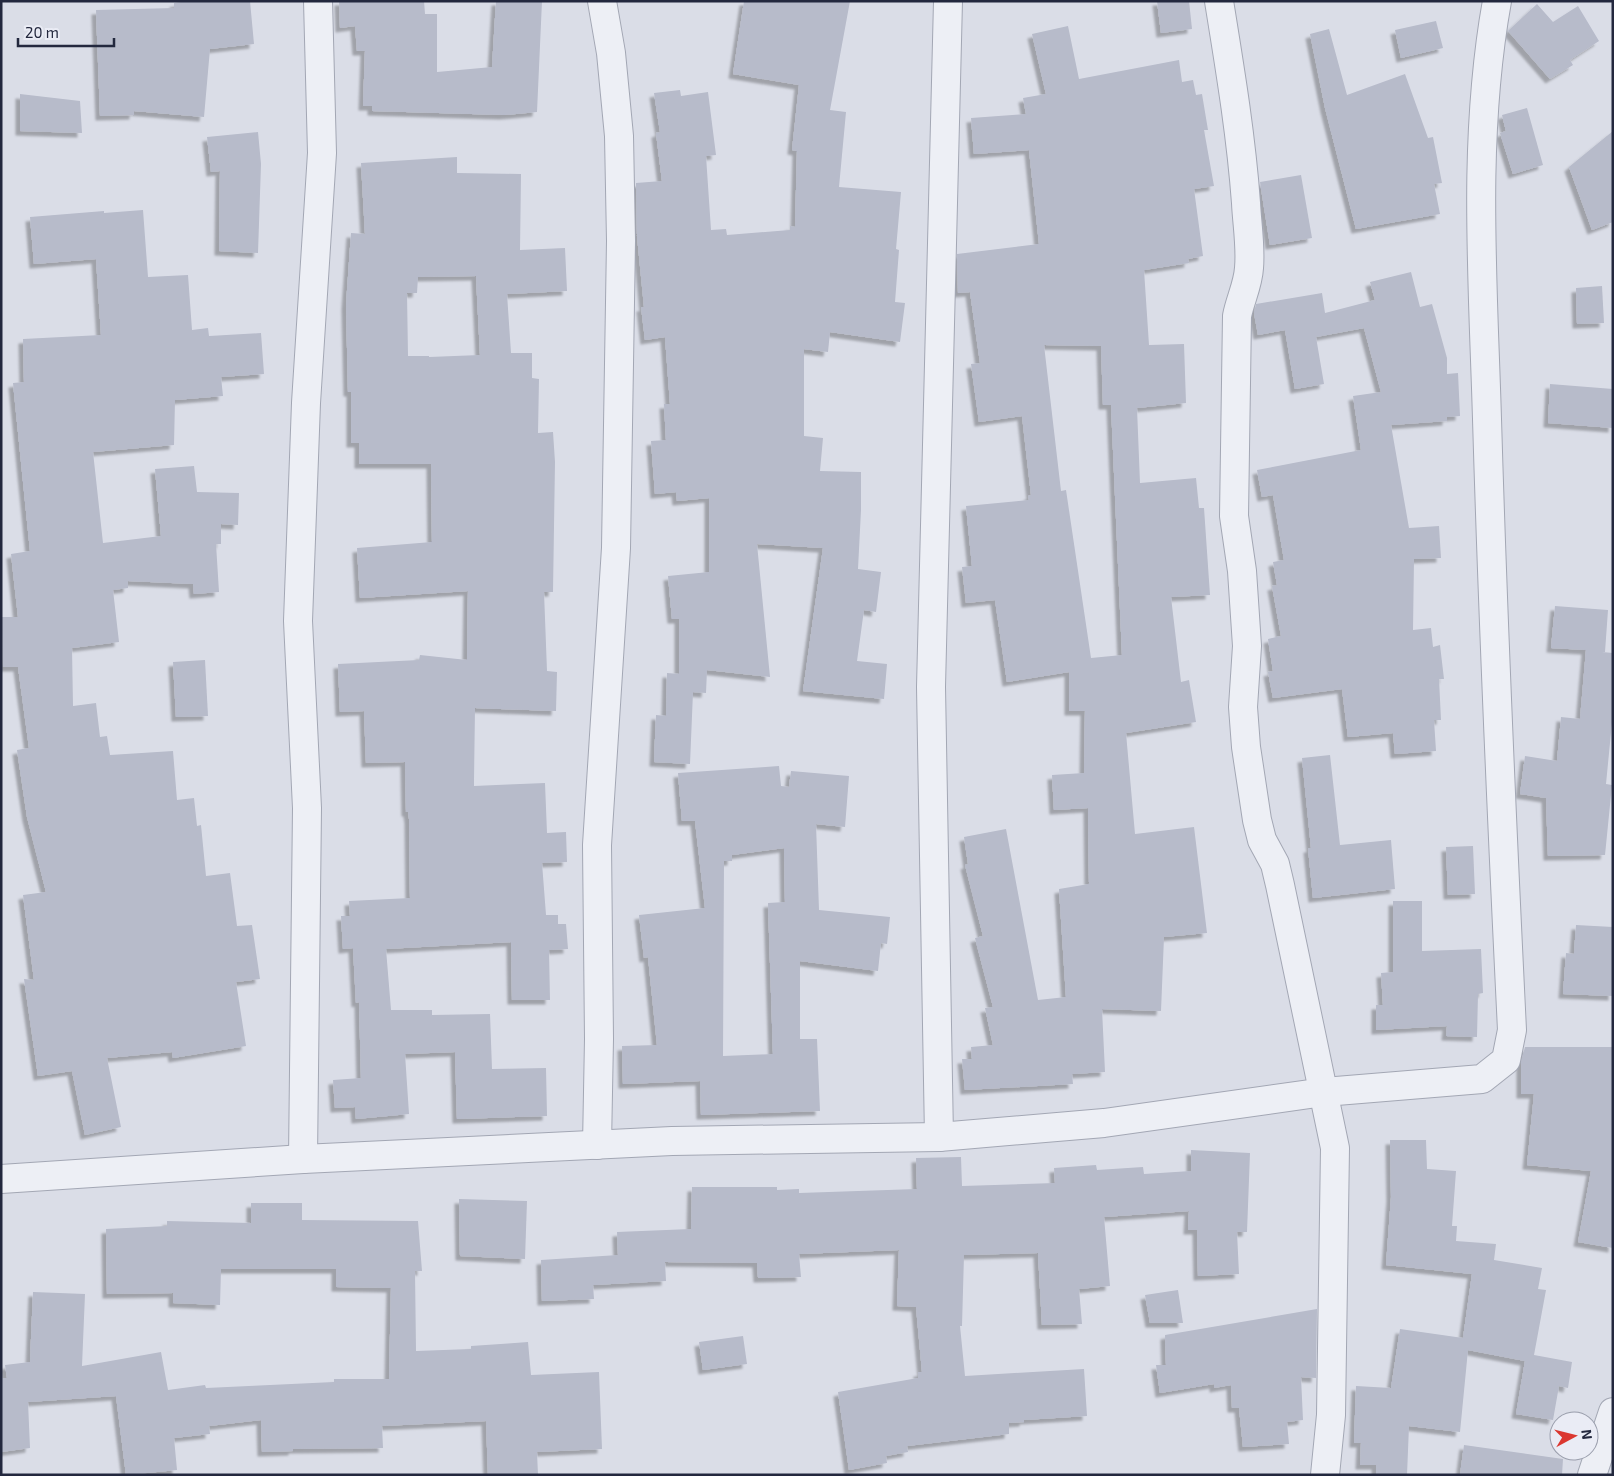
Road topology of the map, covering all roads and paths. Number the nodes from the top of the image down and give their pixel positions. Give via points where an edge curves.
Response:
1 (318, 1) edge
2 (602, 1) edge
3 (948, 1) edge
4 (1219, 1) edge
5 (1497, 1) edge
6 (1324, 1092) junction
7 (939, 1137) junction
8 (597, 1145) junction
9 (303, 1159) junction
10 (1, 1179) edge
11 (1613, 1412) edge
12 (1326, 1475) edge
13 (1592, 1475) edge

1 - 9 street via 322,153 306,403 298,621 307,808
2 - 8 street via 619,136 621,241 616,548 597,845
3 - 7 street via 931,687
4 - 6 street via 1241,136 1249,247 1246,286 1237,316 1234,516 1247,646 1243,706 1246,747 1257,820 1262,840 1275,864
5 - 6 street via 1487,56 1480,190 1496,699 1512,1030 1506,1060 1482,1079
6 - 7 street via 1104,1123
6 - 12 street via 1335,1148 1332,1415
7 - 8 street
8 - 9 street
9 - 10 street
11 - 13 street

